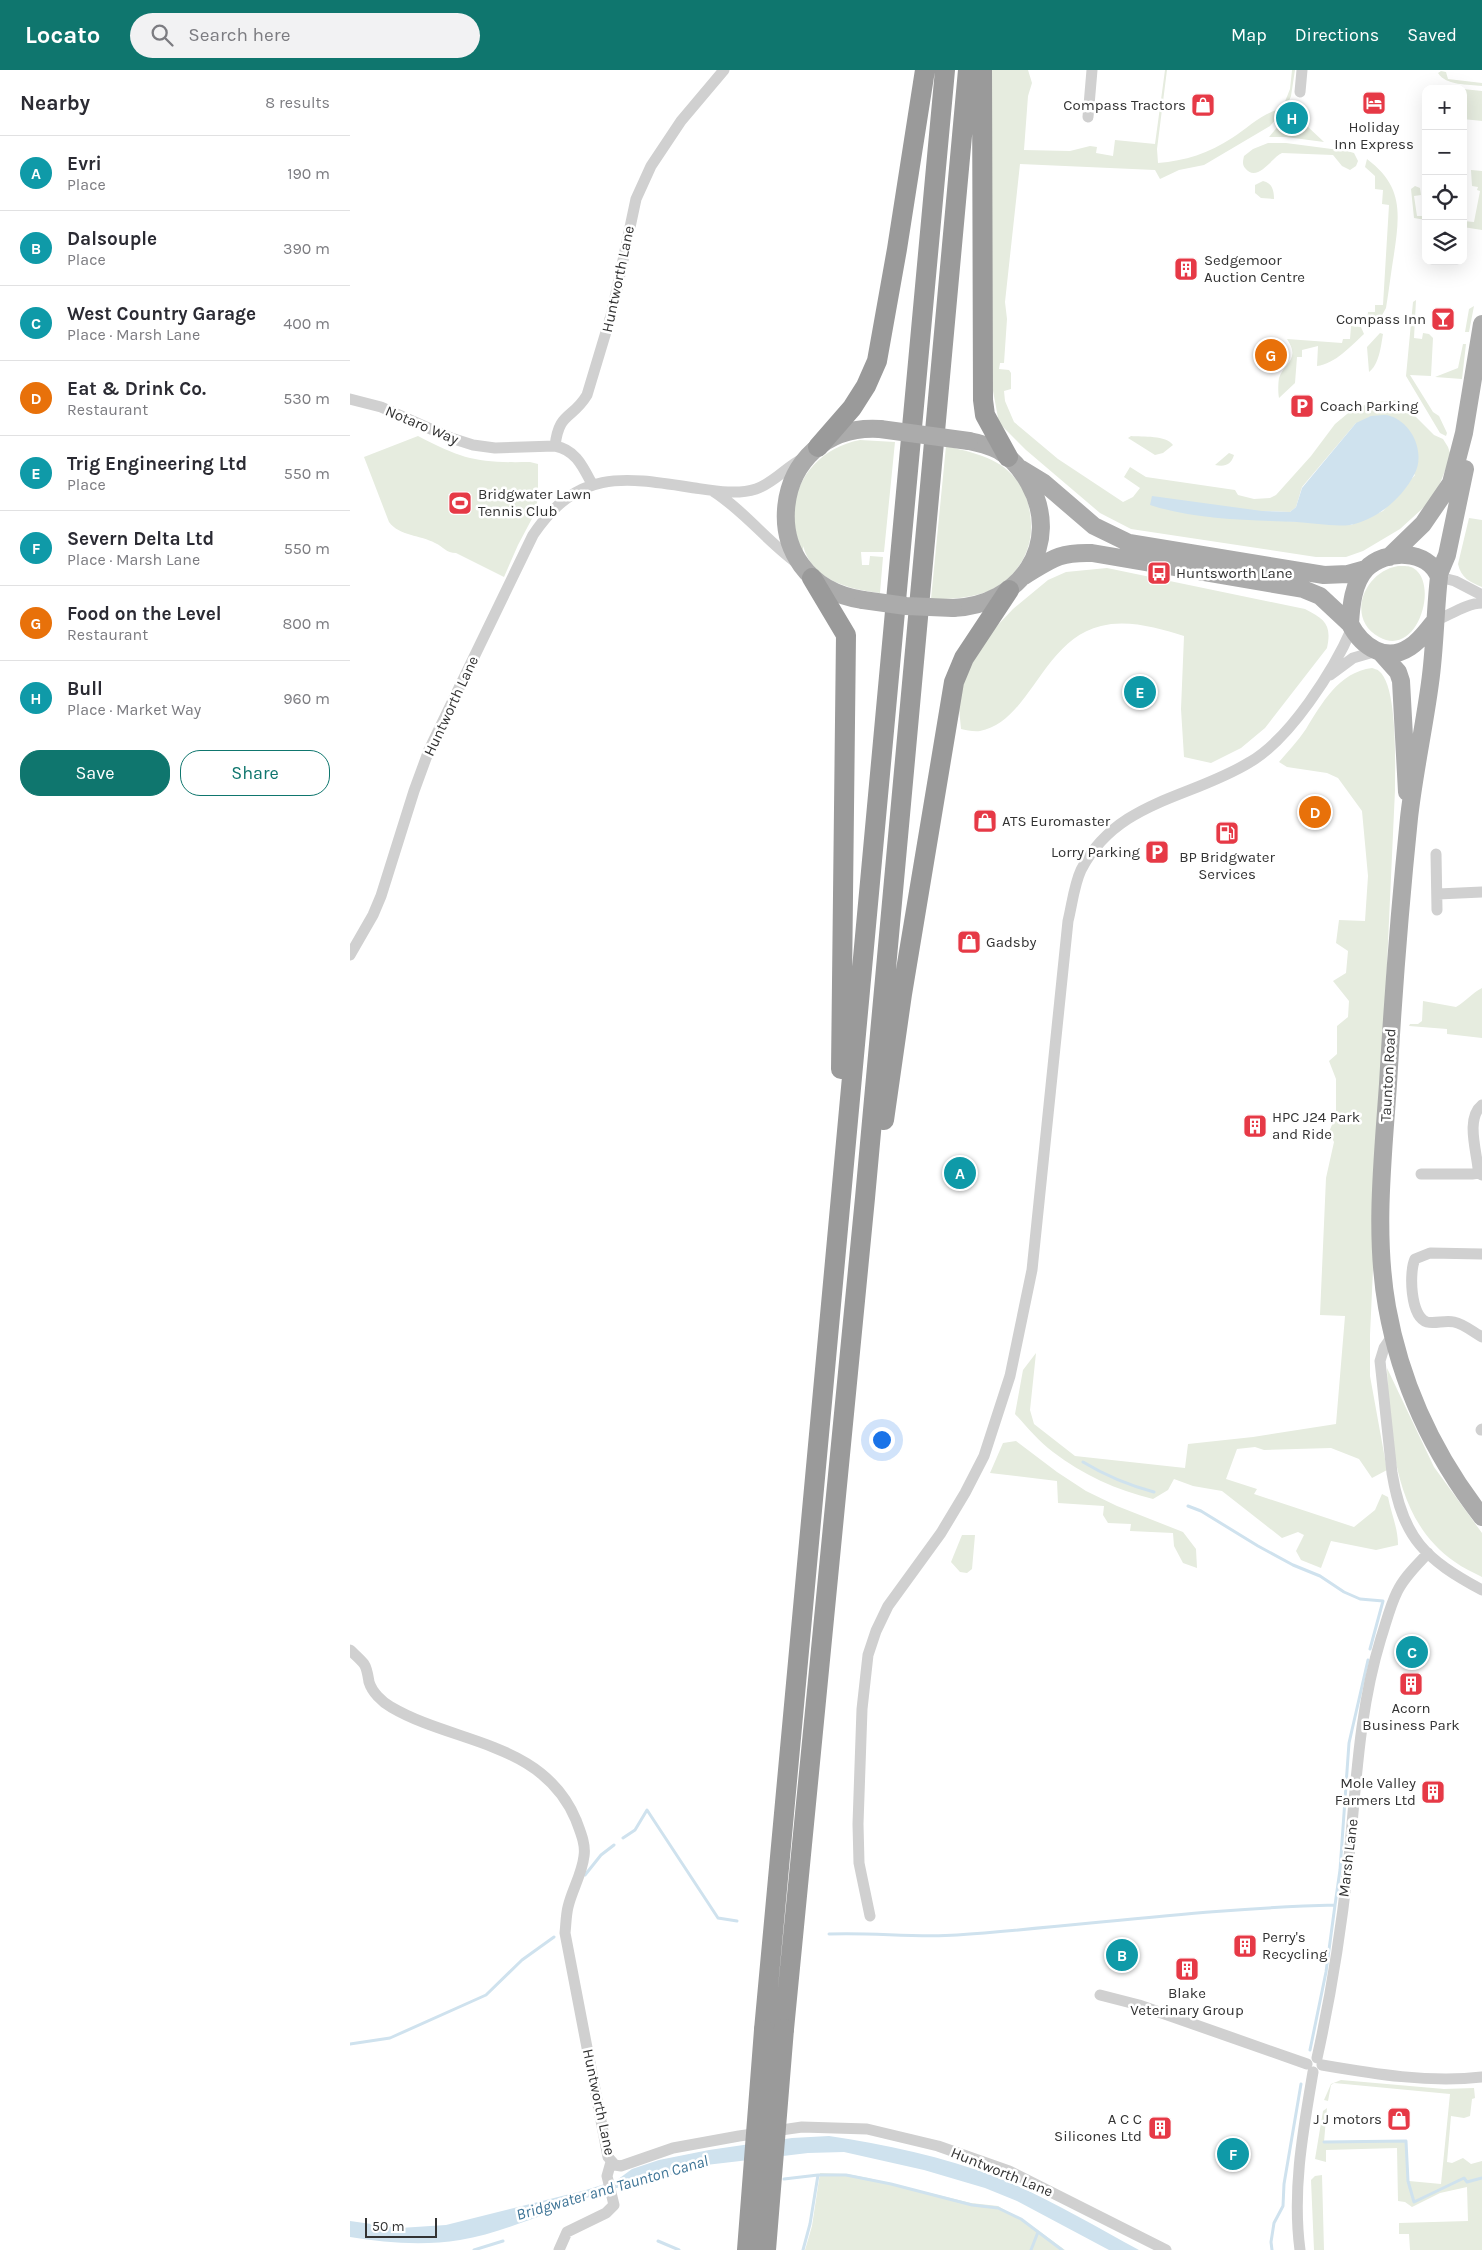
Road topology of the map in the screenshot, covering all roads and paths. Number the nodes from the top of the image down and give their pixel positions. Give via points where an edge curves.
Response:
1 (724, 70) edge
2 (926, 70) edge
3 (945, 70) edge
4 (968, 70) edge
5 (982, 70) edge
6 (1092, 70) edge
7 (1302, 70) edge
8 (1300, 92) dead end
9 (1088, 117) dead end
10 (1482, 324) edge
11 (1482, 378) edge
12 (350, 399) edge
13 (555, 446) junction
14 (813, 452) junction
15 (1015, 463) junction
16 (592, 484) junction
17 (712, 491) junction
18 (1389, 557) junction
19 (1366, 569) junction
20 (807, 572) junction
21 (1024, 576) junction
22 (1439, 576) junction
23 (1009, 590) junction
24 (1482, 595) edge
25 (1482, 603) edge
26 (1434, 621) junction
27 (1351, 626) junction
28 (1380, 652) junction
29 (1324, 680) junction
30 (1410, 816) junction
31 (1436, 854) dead end
32 (1482, 892) edge
33 (1438, 894) junction
34 (1437, 910) dead end
35 (350, 955) edge
36 (1482, 1105) edge
37 (846, 1126) junction
38 (1421, 1174) dead end
39 (1481, 1174) edge
40 (865, 1198) junction
41 (1482, 1254) edge
42 (1393, 1335) junction
43 (1482, 1337) edge
44 (1482, 1517) edge
45 (1428, 1553) junction
46 (1482, 1589) edge
47 (350, 1650) edge
48 (870, 1916) dead end
49 (1100, 1995) dead end
50 (1315, 2065) junction
51 (1482, 2078) edge
52 (611, 2162) junction
53 (559, 2250) edge
54 (747, 2250) edge
55 (766, 2250) edge
56 (1166, 2250) edge
57 (1300, 2250) edge

1 - 13 street, Huntworth Lane via 681,121 651,166 636,199 612,312 587,395 558,426
2 - 14 highway via 877,361 852,408
3 - 37 highway
4 - 40 highway
5 - 15 highway via 983,400 985,415
6 - 9 street
7 - 8 street
10 - 18 main road via 1464,433 1451,483 1423,524
11 - 22 main road via 1447,555
12 - 13 street, Notaro Way via 381,407 473,445 495,448
13 - 16 street via 576,457
14 - 15 main road, bridge via 837,436 856,430 880,429 969,441 988,446
14 - 17 street, Huntworth Lane via 756,489
14 - 20 main road via 791,482 785,516 788,538
15 - 19 main road via 1094,526 1129,542 1324,575
15 - 21 main road via 1038,498 1041,519 1036,553
16 - 17 street, Huntworth Lane via 622,479
16 - 35 street, Huntworth Lane via 556,506 544,518 529,543 429,750 381,896
17 - 20 street, Huntworth Lane via 738,508
18 - 19 main road
18 - 22 main road via 1419,558
19 - 27 main road via 1354,593
20 - 23 main road, bridge via 831,591 863,600 906,606 968,608 986,603
20 - 37 highway via 846,635 840,1064
21 - 23 main road
21 - 27 main road via 1069,552 1092,553 1303,589 1320,596
22 - 24 street
22 - 26 main road
23 - 40 highway via 964,658 954,682 881,1141
25 - 26 street via 1471,603 1455,614
26 - 28 main road via 1411,647 1393,653
26 - 30 main road, Taunton Road via 1430,683
27 - 28 main road via 1365,644
27 - 29 street via 1342,650
28 - 29 street via 1352,658
28 - 30 main road, Taunton Road via 1398,672 1401,682
29 - 48 street via 1297,716 1258,757 1126,819 1105,836 1081,871 1068,921 1032,1270 1010,1376 984,1456 941,1533 888,1606 868,1655 862,1709 858,1824 859,1863
30 - 42 main road, Taunton Road via 1391,1026 1382,1179 1383,1275
31 - 33 street
32 - 33 street
33 - 34 street
36 - 39 street via 1473,1118
37 - 54 highway, bridge
38 - 39 street
40 - 55 highway, bridge via 784,2029
41 - 43 street via 1425,1254 1415,1259 1412,1278 1414,1301 1422,1319 1427,1322 1455,1322
42 - 44 main road, Taunton Road via 1404,1376 1426,1428 1461,1489
42 - 45 street via 1380,1361 1395,1491 1408,1529 1418,1545
45 - 46 street via 1446,1569
45 - 50 street, Marsh Lane via 1397,1592 1376,1655 1360,1736 1329,2004
47 - 52 street, Huntworth Lane via 365,1665 370,1685 381,1700 415,1719 494,1746 524,1760 551,1782 572,1810 582,1834 585,1855 568,1906 565,1933
49 - 50 street via 1139,2005
50 - 51 street via 1407,2077
50 - 57 street, Marsh Lane via 1303,2132 1296,2209
52 - 53 street via 606,2176 614,2205 611,2210 567,2232
52 - 56 street, Huntworth Lane via 621,2166 673,2148 802,2127 866,2129 938,2146 992,2164

